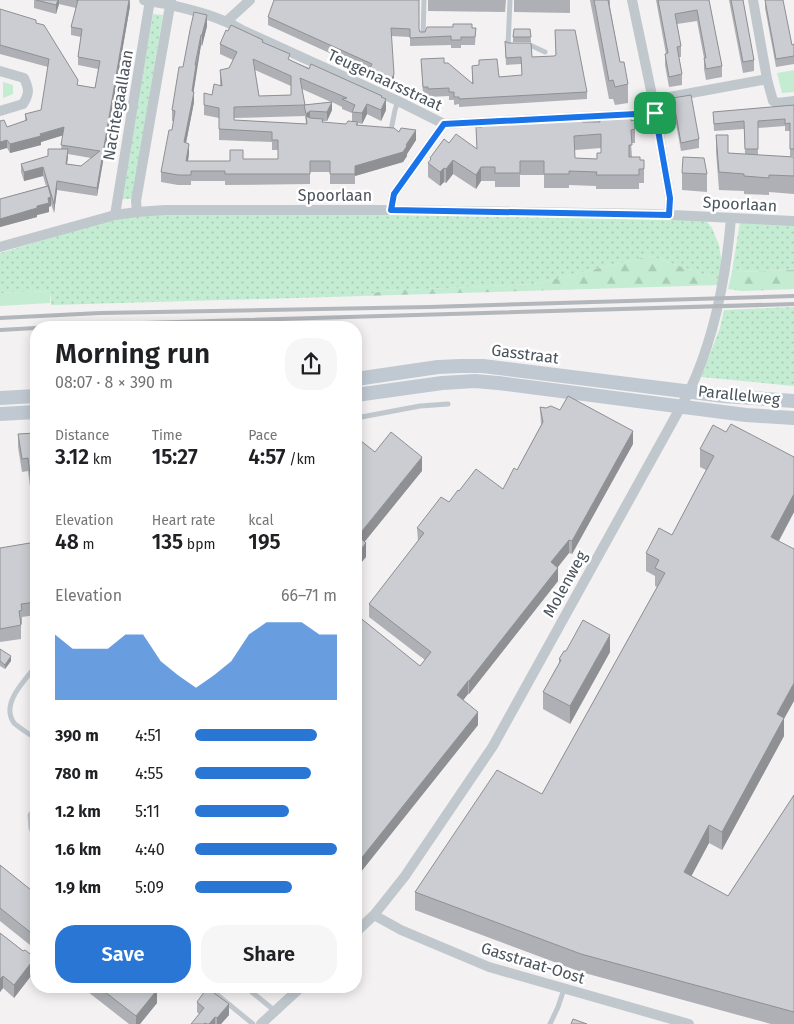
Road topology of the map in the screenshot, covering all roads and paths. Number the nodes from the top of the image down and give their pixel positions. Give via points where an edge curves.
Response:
1 (250, 0) edge
2 (424, 0) edge
3 (510, 0) edge
4 (632, 0) edge
5 (148, 1) edge
6 (170, 2) edge
7 (756, 3) edge
8 (227, 22) junction
9 (424, 37) edge
10 (545, 52) dead end
11 (0, 70) edge
12 (767, 79) junction
13 (653, 100) junction
14 (398, 101) junction
15 (794, 101) edge
16 (0, 111) edge
17 (655, 113) junction
18 (444, 124) junction
19 (382, 129) edge
20 (391, 210) junction
21 (137, 212) junction
22 (115, 215) junction
23 (669, 215) junction
24 (731, 218) junction
25 (794, 221) edge
26 (0, 247) edge
27 (362, 378) edge
28 (689, 392) junction
29 (362, 394) edge
30 (30, 396) edge
31 (0, 398) edge
32 (794, 401) edge
33 (448, 404) dead end
34 (681, 407) junction
35 (30, 412) edge
36 (0, 414) edge
37 (362, 417) edge
38 (794, 418) edge
39 (30, 674) edge
40 (30, 735) edge
41 (374, 915) junction
42 (362, 926) edge
43 (564, 989) junction
44 (215, 993) edge
45 (253, 993) edge
46 (295, 993) edge
47 (275, 1011) junction
48 (253, 1024) edge
49 (261, 1024) edge
50 (550, 1024) edge
51 (689, 1024) edge

1 - 8 street
2 - 9 lane
3 - 10 lane via 508,46 532,46
4 - 13 street
5 - 6 street, Teugenaarsstraat
5 - 22 street, Nachtegaallaan
6 - 8 street, Teugenaarsstraat
6 - 21 street via 136,200
7 - 12 street
8 - 14 street, Teugenaarsstraat
11 - 16 street via 24,78 28,87 28,97 23,104
12 - 13 street
12 - 15 street via 773,101
13 - 17 street
14 - 18 street, Teugenaarsstraat
14 - 19 lane via 391,130
17 - 18 street, Teugenaarsstraat
17 - 23 street via 670,198
18 - 20 street via 394,194
20 - 21 street, Spoorlaan
20 - 23 street, Spoorlaan
21 - 22 street, Spoorlaan
22 - 26 street, Spoorlaan
23 - 24 street, Spoorlaan
24 - 25 street, Spoorlaan
24 - 28 street, Molenweg via 729,248 715,320
27 - 28 street, Gasstraat via 438,367 483,366
28 - 32 street, Parallelweg
28 - 34 street, Molenweg
29 - 34 street, Gasstraat via 474,381
30 - 31 street
33 - 37 lane
34 - 38 street, Parallelweg
34 - 41 street, Molenweg via 493,746 405,876
35 - 36 street
39 - 40 lane via 14,694 9,710 14,723
41 - 42 street, Molenweg
41 - 43 street, Gasstraat-Oost via 481,964
43 - 50 lane
43 - 51 street, Gasstraat-Oost
44 - 48 lane
45 - 47 lane
46 - 47 street
47 - 49 street

